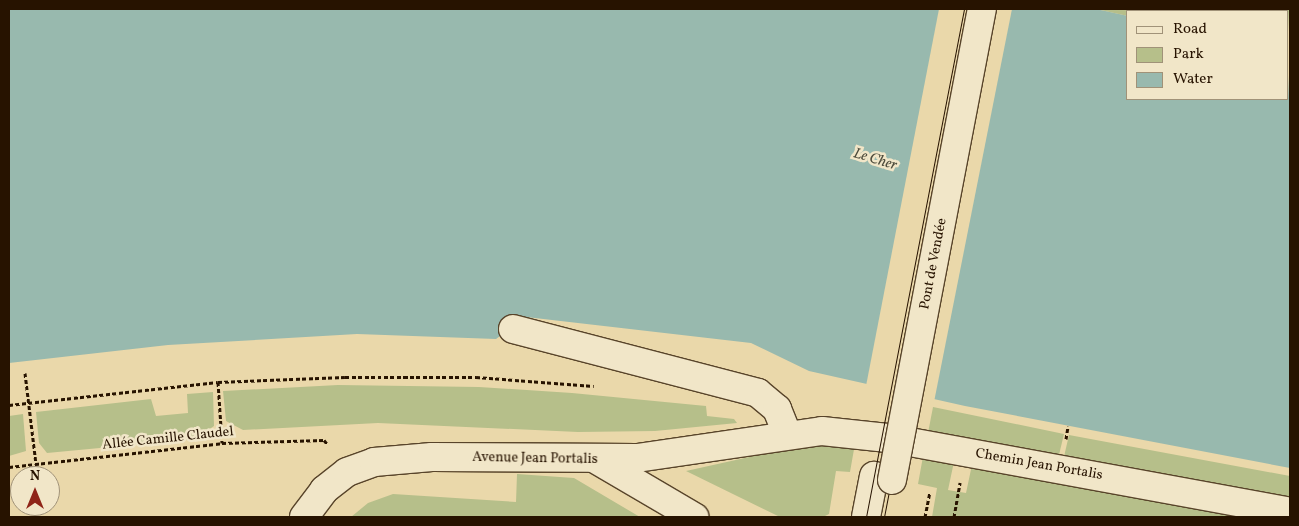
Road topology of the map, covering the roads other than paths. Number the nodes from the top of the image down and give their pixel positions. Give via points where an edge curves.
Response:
1 (964, 9) edge
2 (982, 9) edge
3 (513, 329) dead end
4 (787, 434) junction
5 (597, 460) junction
6 (883, 478) junction
7 (1290, 512) edge
8 (304, 517) edge
9 (694, 517) edge
10 (866, 517) edge
11 (880, 517) edge

1 - 6 street, Pont de Vendée
2 - 6 street, Pont de Vendée, bridge
3 - 4 street via 758,393 777,409
4 - 5 street, Avenue Jean Portalis via 709,450
4 - 7 street, Chemin Jean Portalis via 850,432
5 - 8 street, Avenue Jean Portalis via 432,457 374,462 347,472 324,490
5 - 9 street
6 - 10 street, Pont de Vendée
6 - 11 street, Pont de Vendée

